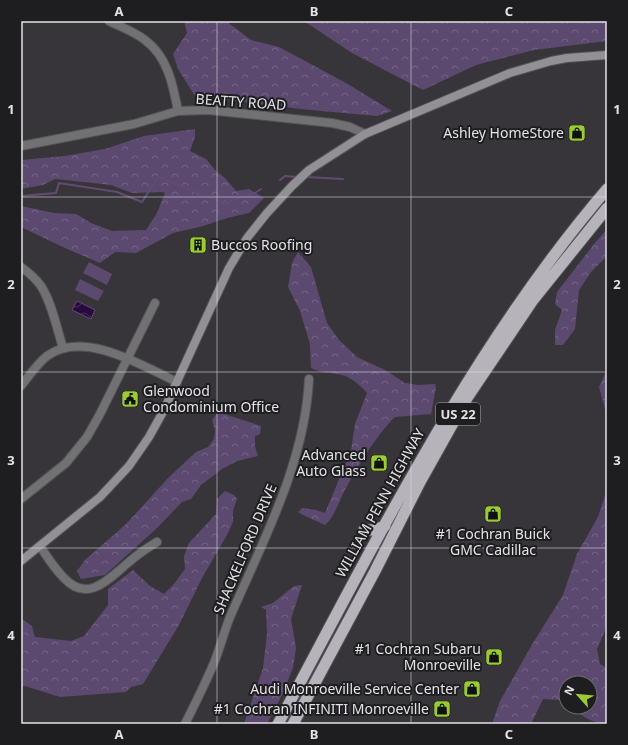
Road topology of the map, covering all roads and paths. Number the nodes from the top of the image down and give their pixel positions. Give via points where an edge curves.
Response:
1 (109, 21) edge
2 (607, 56) edge
3 (178, 111) junction
4 (365, 134) junction
5 (21, 146) edge
6 (607, 189) edge
7 (607, 208) edge
8 (21, 267) edge
9 (154, 303) dead end
10 (63, 348) junction
11 (126, 359) junction
12 (309, 379) dead end
13 (177, 382) junction
14 (21, 386) edge
15 (21, 499) edge
16 (385, 526) junction
17 (157, 542) dead end
18 (40, 546) junction
19 (372, 549) junction
20 (21, 560) edge
21 (185, 724) edge
22 (278, 724) edge
23 (293, 724) edge

1 - 3 street via 145,40 156,50 166,65
2 - 4 main road via 551,60 524,68
3 - 4 street, BEATTY ROAD via 208,110 332,123
3 - 5 street, BEATTY ROAD via 134,124
4 - 13 main road via 309,170 267,213 247,238 229,268
6 - 16 highway, WILLIAM PENN HIGHWAY / US 22 via 549,263 481,360 439,427
7 - 23 highway, WILLIAM PENN HIGHWAY / US 22 via 533,300 468,398
8 - 10 street via 42,287
9 - 11 street
10 - 11 street via 88,346 106,350
10 - 14 street via 48,356
11 - 13 street
11 - 15 street via 87,437 66,463
12 - 21 street, SHACKELFORD DRIVE via 308,401 285,487 214,663
13 - 18 main road via 149,437 129,466 100,497
16 - 19 highway, WILLIAM PENN HIGHWAY / US 22
16 - 19 highway via 364,530
17 - 18 street via 142,551 103,584 84,590 64,578
18 - 20 main road
19 - 22 highway, WILLIAM PENN HIGHWAY / US 22

